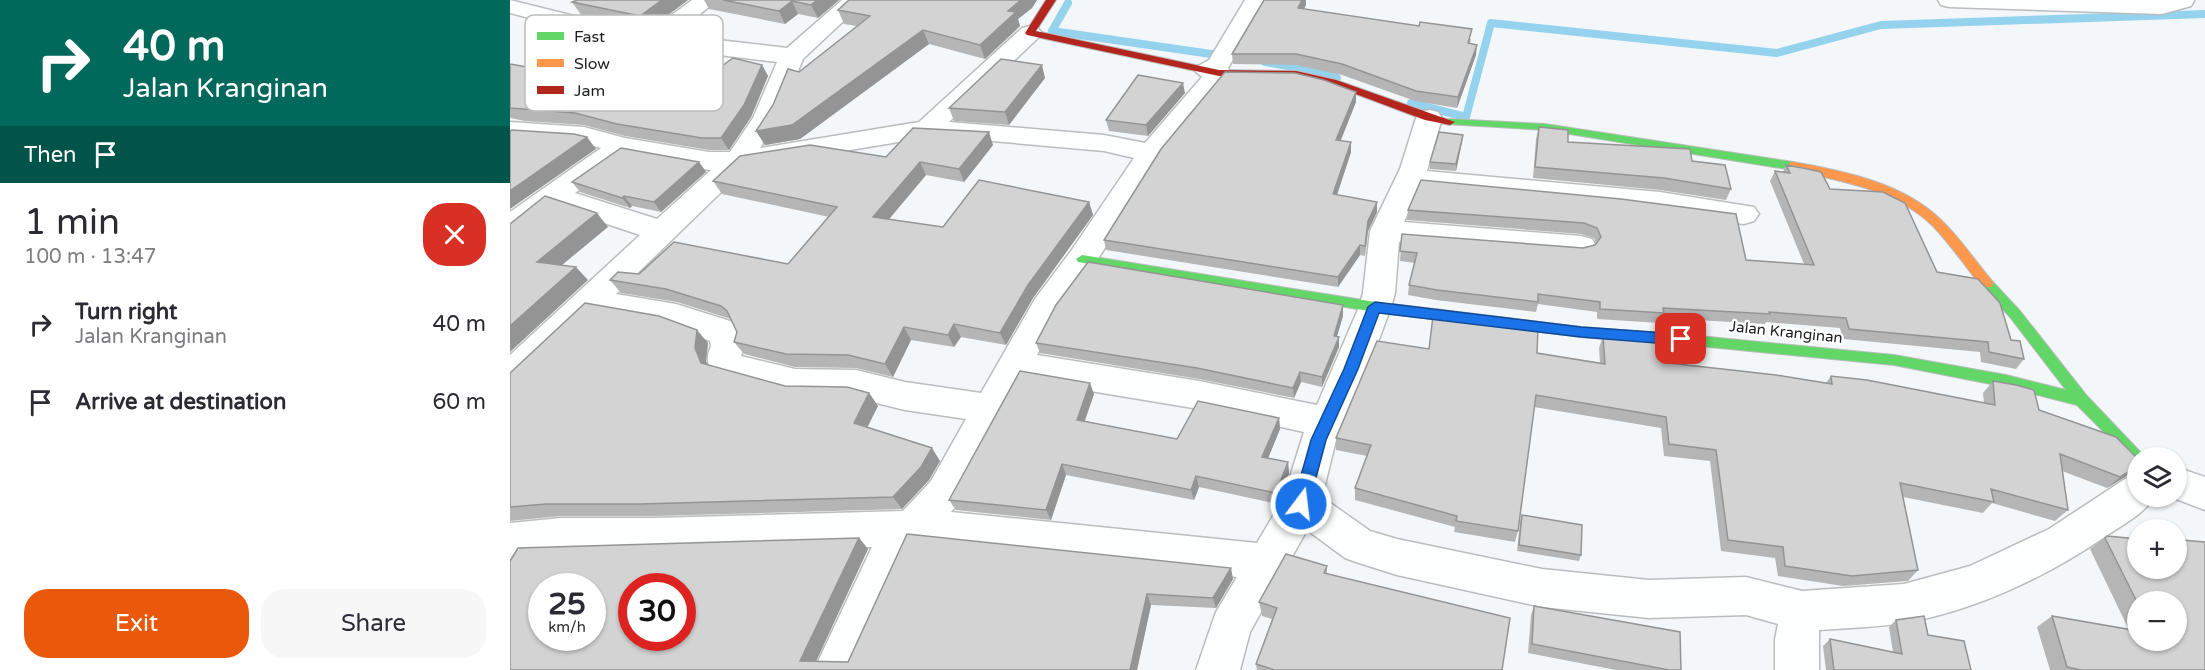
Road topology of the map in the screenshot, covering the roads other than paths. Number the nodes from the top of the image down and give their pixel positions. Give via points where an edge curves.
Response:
1 (515, 0) edge
2 (705, 0) edge
3 (855, 0) edge
4 (1051, 0) edge
5 (1256, 0) edge
6 (1950, 0) edge
7 (2183, 0) edge
8 (1983, 1) edge
9 (2085, 2) edge
10 (2205, 3) edge
11 (510, 4) edge
12 (549, 15) edge
13 (686, 15) edge
14 (1030, 33) junction
15 (723, 48) edge
16 (792, 56) junction
17 (1218, 65) junction
18 (1429, 118) junction
19 (927, 129) junction
20 (510, 130) edge
21 (623, 146) junction
22 (1151, 153) junction
23 (738, 160) junction
24 (1408, 178) junction
25 (552, 196) junction
26 (1744, 214) dead end
27 (510, 226) edge
28 (661, 231) junction
29 (1385, 231) junction
30 (1581, 246) edge
31 (1082, 260) junction
32 (589, 301) junction
33 (1375, 307) junction
34 (1015, 365) junction
35 (510, 376) edge
36 (2082, 400) junction
37 (992, 409) junction
38 (1327, 422) junction
39 (2128, 447) edge
40 (2187, 487) edge
41 (2205, 494) edge
42 (2127, 499) edge
43 (1301, 504) junction
44 (907, 528) junction
45 (510, 541) edge
46 (1267, 562) junction
47 (1802, 611) junction
48 (836, 670) edge
49 (1218, 670) edge
50 (1797, 670) edge

1 - 11 street
2 - 13 street
3 - 16 street
4 - 14 street
5 - 17 street
6 - 8 street
7 - 9 street via 2162,7
7 - 10 street
8 - 9 street
11 - 12 street
14 - 17 street
14 - 19 street
15 - 16 street
16 - 23 street via 766,118
17 - 18 street via 1332,82
17 - 22 street
18 - 24 street
18 - 36 street via 1468,125 1579,133 1804,168 1876,187 1936,222
19 - 22 street via 1104,143
19 - 23 street
20 - 21 street via 584,135
21 - 23 street via 709,161
21 - 25 street
22 - 31 street
23 - 28 street
24 - 26 street via 1659,201
24 - 29 street
25 - 27 street
25 - 28 street
28 - 32 street
29 - 30 street
29 - 33 street
31 - 33 street, Jalan Kranginan
31 - 34 street via 1046,307
32 - 35 street
32 - 37 street via 676,316 718,330 728,346 723,358 725,365 795,382 856,384
33 - 36 street, Jalan Kranginan via 1581,332 1894,360
33 - 38 street
34 - 37 street
34 - 38 street via 1199,395
36 - 39 street
37 - 44 street via 944,493
38 - 43 street via 1318,440
40 - 41 street
42 - 47 street via 2036,556 1976,582 1917,601
43 - 46 street
43 - 47 street via 1359,545 1542,588 1649,599 1746,596
44 - 45 street via 561,536
44 - 46 street
44 - 48 street
46 - 49 street via 1231,626
47 - 50 street via 1796,639

